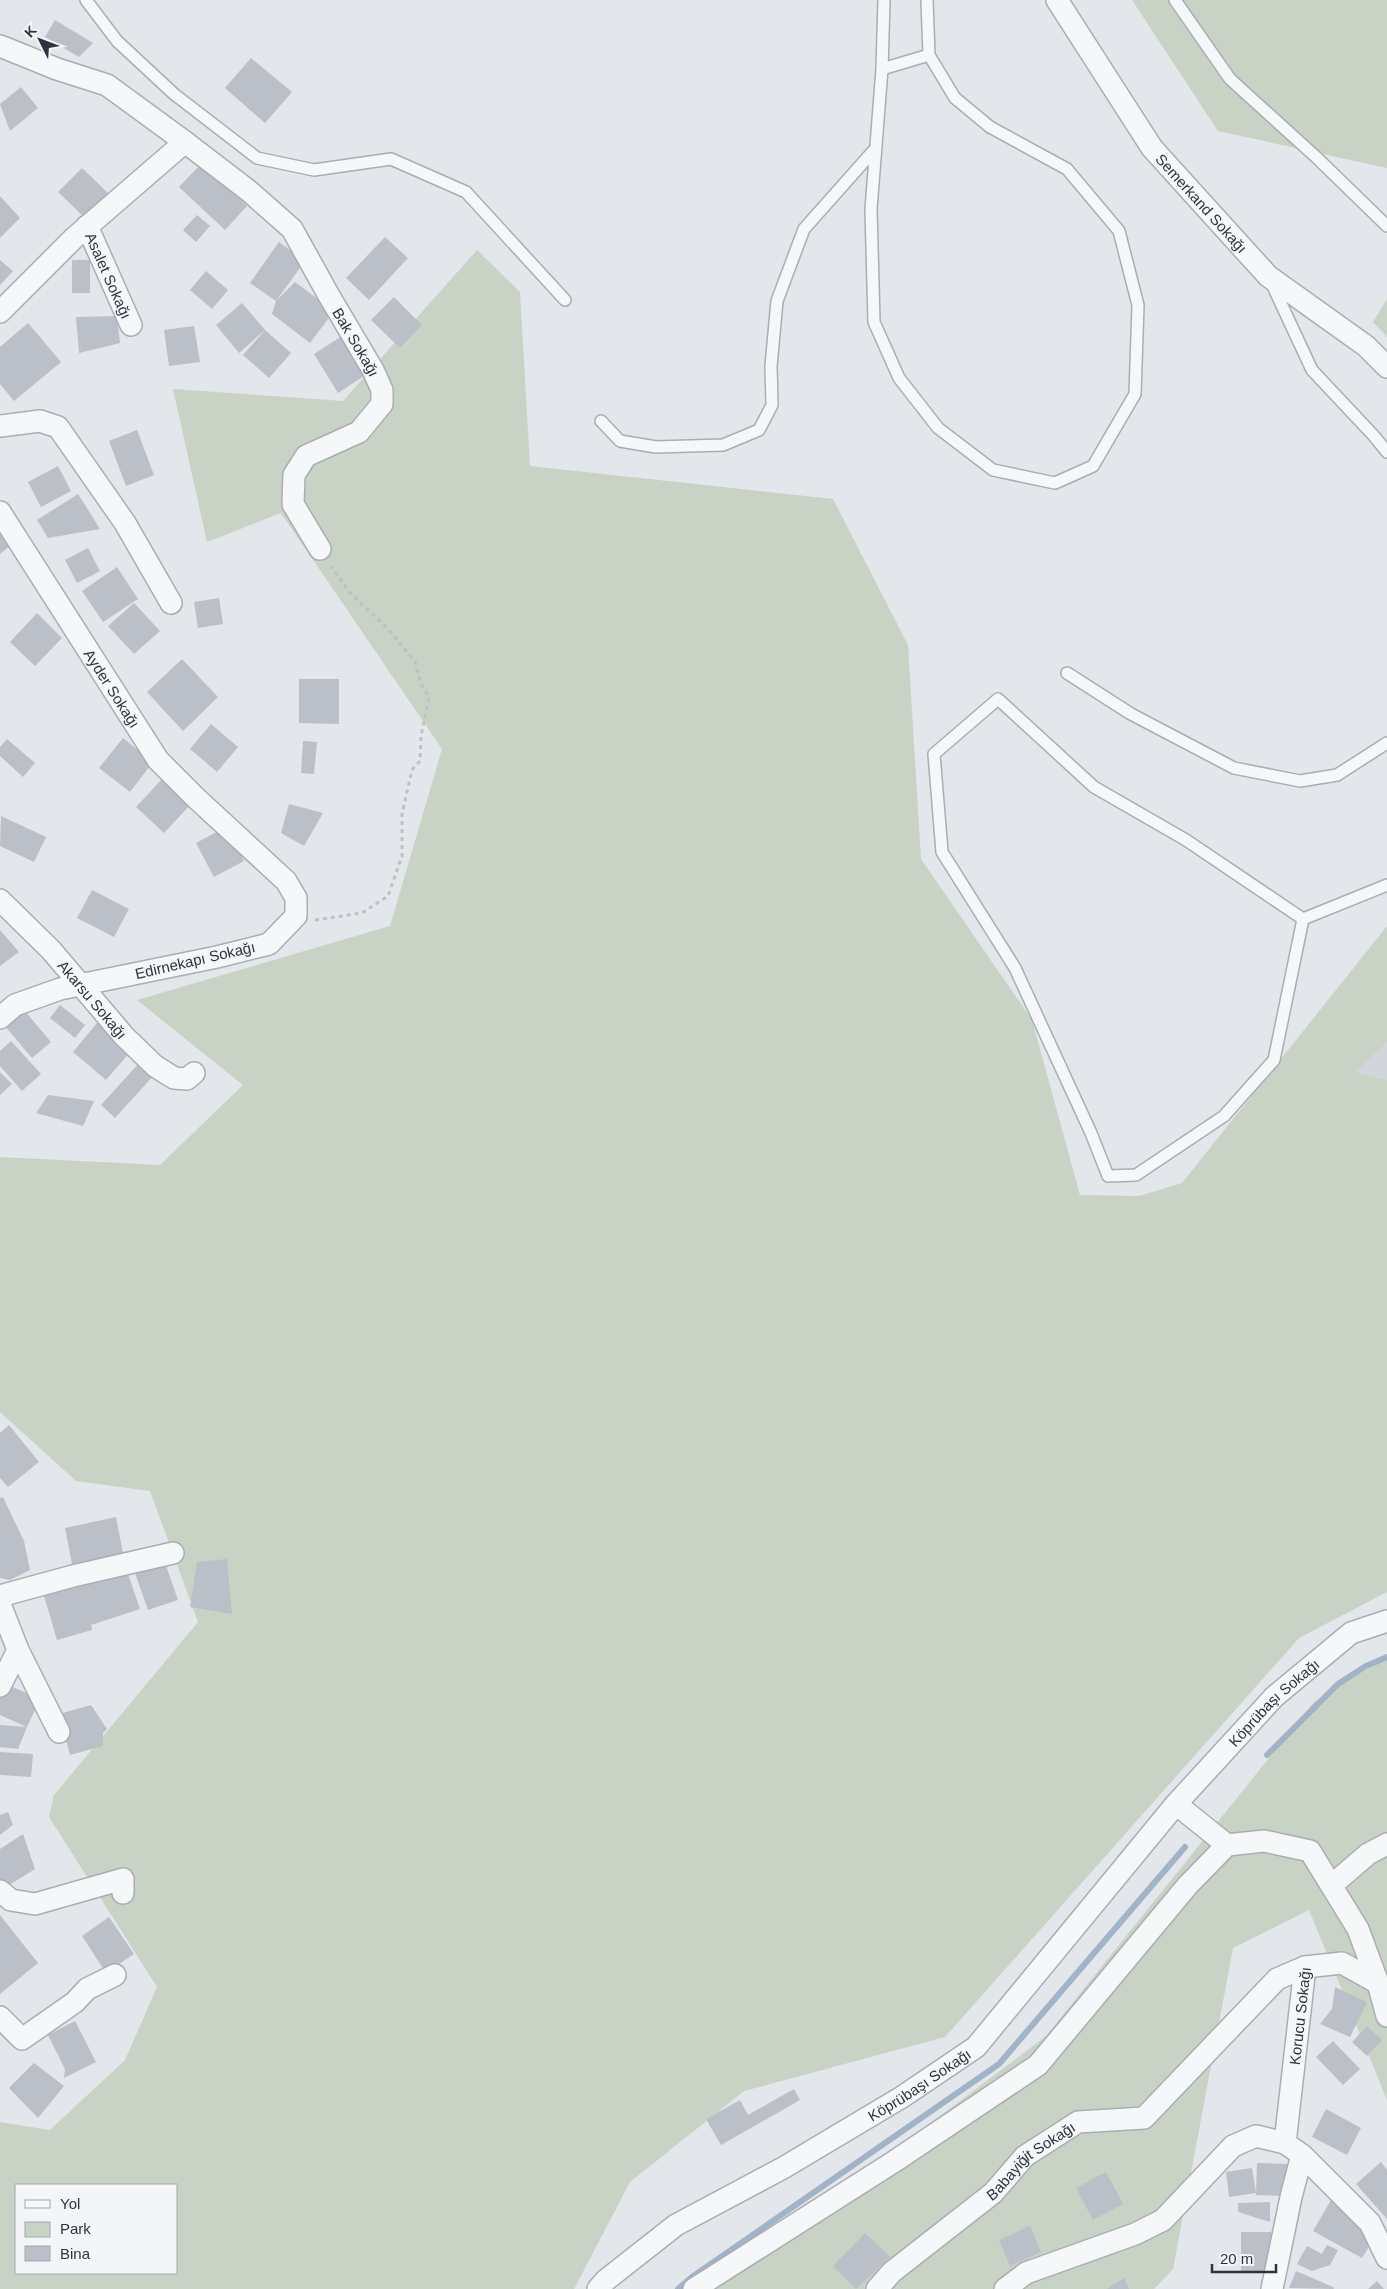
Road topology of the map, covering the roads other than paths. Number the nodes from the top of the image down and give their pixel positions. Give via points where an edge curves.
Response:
1 (86, 0) edge
2 (884, 0) edge
3 (927, 0) edge
4 (1057, 0) edge
5 (1175, 0) edge
6 (0, 46) edge
7 (929, 55) junction
8 (882, 69) junction
9 (185, 142) junction
10 (876, 148) junction
11 (87, 226) junction
12 (1387, 226) edge
13 (1268, 276) junction
14 (565, 300) dead end
15 (0, 312) edge
16 (131, 325) dead end
17 (1387, 367) edge
18 (601, 421) dead end
19 (0, 426) edge
20 (1387, 452) edge
21 (0, 512) edge
22 (320, 549) road end
23 (171, 603) dead end
24 (1067, 673) dead end
25 (1387, 743) edge
26 (1387, 885) edge
27 (0, 900) edge
28 (296, 916) joint
29 (1303, 920) junction
30 (80, 985) junction
31 (0, 1018) edge
32 (194, 1073) dead end
33 (173, 1553) dead end
34 (0, 1596) edge
35 (0, 1604) edge
36 (1387, 1621) edge
37 (18, 1650) junction
38 (0, 1686) edge
39 (59, 1732) dead end
40 (1176, 1804) junction
41 (1387, 1844) edge
42 (1227, 1845) junction
43 (1332, 1884) junction
44 (0, 1891) edge
45 (123, 1893) dead end
46 (1305, 1967) junction
47 (115, 1975) dead end
48 (1378, 1982) junction
49 (1387, 2016) edge
50 (0, 2017) edge
51 (1294, 2149) junction
52 (1387, 2258) edge
53 (598, 2289) edge
54 (694, 2289) edge
55 (877, 2289) edge
56 (1005, 2289) edge
57 (1272, 2289) edge

1 - 14 lane via 117,41 174,94 257,158 314,170 391,159 466,192
2 - 8 lane
3 - 7 lane
4 - 13 street, Semerkand Sokağı via 1152,148
5 - 12 lane via 1230,79
6 - 9 street, Bak Sokağı via 107,85
7 - 8 lane
7 - 10 lane via 955,98 990,127 1067,169 1119,231 1138,305 1135,394 1093,466 1055,483 993,470 938,428 899,378 874,322 871,209
8 - 10 lane
9 - 11 street
9 - 22 street, Bak Sokağı via 292,229 382,390 382,404 359,432 306,456 294,475 293,504
10 - 18 lane via 804,229 777,301 771,366 772,405 759,430 723,445 656,448 620,440
11 - 15 street
11 - 16 street, Asalet Sokağı
13 - 17 street, Semerkand Sokağı via 1366,346
13 - 20 lane via 1312,370
19 - 23 street via 40,421 58,427 125,523
21 - 28 street, Ayder Sokağı via 158,760 286,881 296,898
24 - 25 lane via 1131,714 1234,768 1300,781 1337,775
26 - 29 lane
27 - 30 street, Akarsu Sokağı via 51,950
28 - 30 street, Edirnekapı Sokağı via 268,944
29 - 29 lane via 1274,1060 1224,1116 1136,1175 1108,1176 1014,968 942,852 934,754 998,699 1094,787 1186,840
30 - 31 street, Edirnekapı Sokağı via 15,1005
30 - 32 street, Akarsu Sokağı via 155,1066 174,1078 187,1079
33 - 34 street
35 - 37 street
36 - 40 street, Köprübaşı Sokağı via 1351,1633 1274,1697
37 - 38 street
37 - 39 street
40 - 42 street
40 - 53 street, Köprübaşı Sokağı via 976,2047 902,2097 791,2163 676,2224
41 - 43 street via 1368,1854
42 - 43 street via 1264,1841 1310,1851
42 - 54 street via 1188,1885 1038,2065
43 - 48 street via 1358,1928
44 - 45 street via 11,1900 35,1904 123,1879
46 - 48 street, Korucu Sokağı via 1342,1962
46 - 51 street, Korucu Sokağı
46 - 55 street, Babayiğit Sokağı via 1277,1979 1144,2118 1078,2122 1025,2156 993,2194 892,2272
47 - 50 street via 87,1989 75,2002 22,2039
48 - 49 street
51 - 52 street via 1370,2223
51 - 56 street via 1256,2136 1233,2146 1164,2220 1135,2234 1026,2273
51 - 57 street, Korucu Sokağı via 1291,2197

